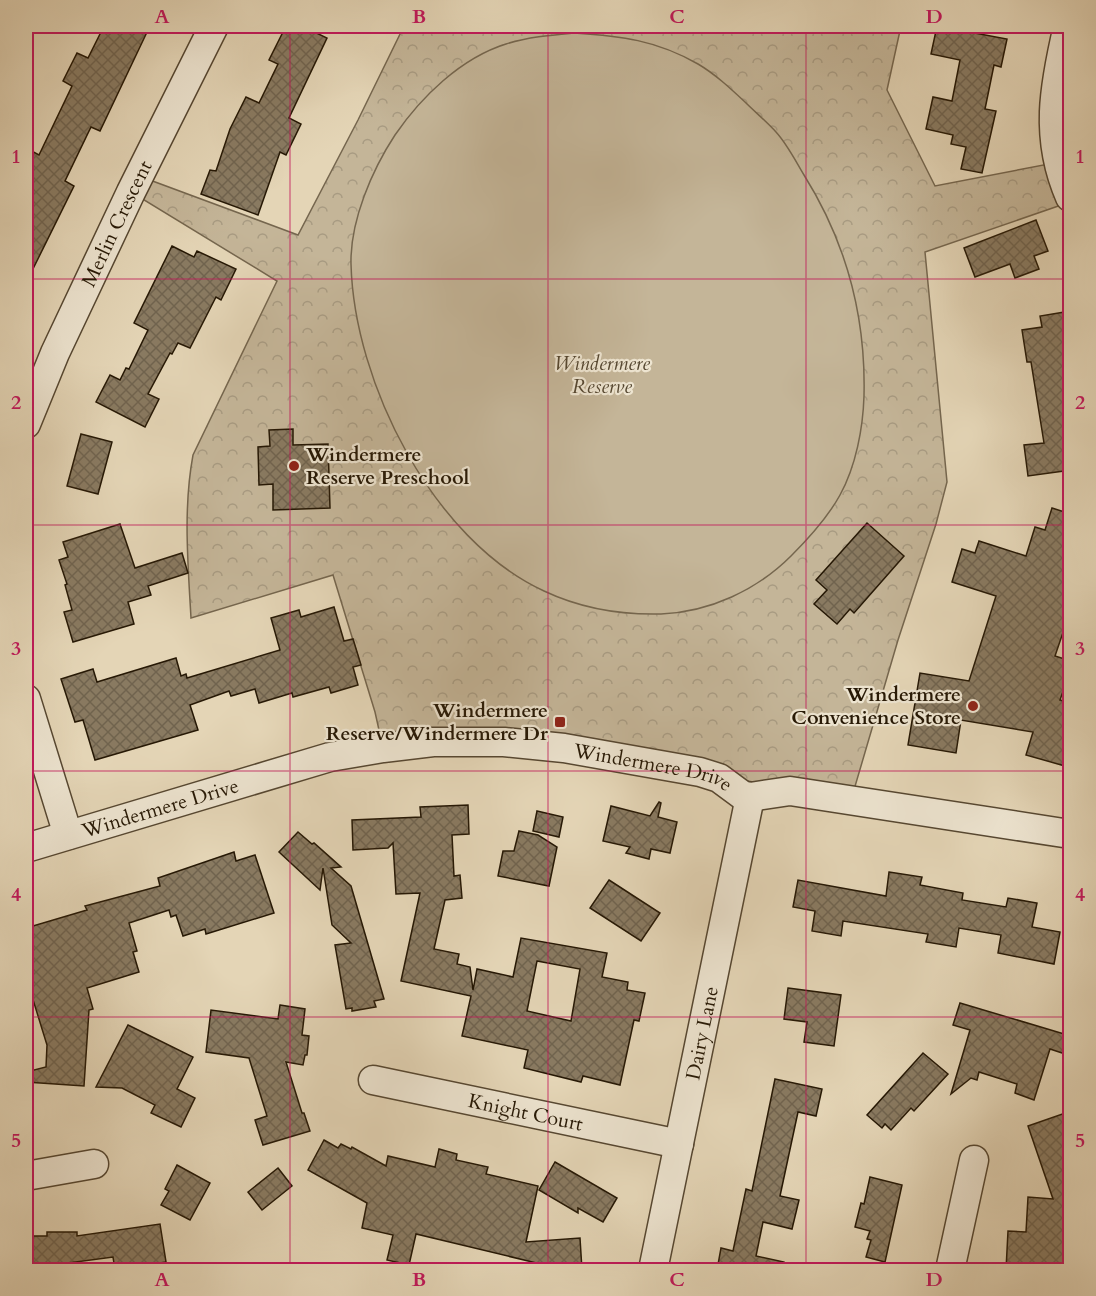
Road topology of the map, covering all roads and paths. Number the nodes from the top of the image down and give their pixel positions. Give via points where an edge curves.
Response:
1 (213, 26) edge
2 (1068, 26) edge
3 (1071, 197) edge
4 (26, 424) edge
5 (26, 699) edge
6 (750, 797) junction
7 (1071, 834) edge
8 (68, 835) junction
9 (26, 848) edge
10 (373, 1080) dead end
11 (679, 1144) junction
12 (974, 1160) dead end
13 (94, 1164) dead end
14 (26, 1176) edge
15 (653, 1270) edge
16 (950, 1270) edge

1 - 4 street, Merlin Crescent via 130,192
2 - 3 street via 1054,92 1053,132 1063,180
5 - 8 street
6 - 7 street, Windermere Drive via 796,792
6 - 8 street, Windermere Drive via 710,775 641,761 535,745 434,742 330,757
6 - 11 street, Dairy Lane
8 - 9 street, Windermere Drive
10 - 11 street, Knight Court
11 - 15 street, Dairy Lane
12 - 16 street
13 - 14 street

